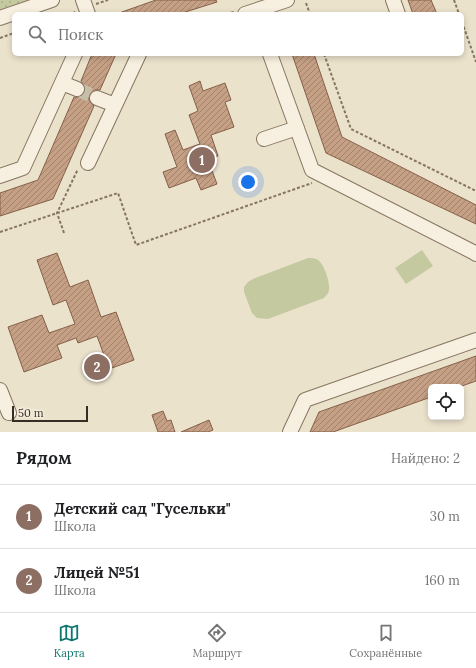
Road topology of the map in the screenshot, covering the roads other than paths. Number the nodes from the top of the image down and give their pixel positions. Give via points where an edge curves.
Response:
1 (52, 0) edge
2 (83, 0) edge
3 (287, 0) edge
4 (393, 0) edge
5 (17, 12) edge
6 (87, 12) edge
7 (255, 12) edge
8 (397, 12) edge
9 (12, 14) edge
10 (0, 18) edge
11 (74, 56) edge
12 (138, 56) edge
13 (271, 56) edge
14 (62, 83) junction
15 (77, 89) tunnel mouth
16 (97, 98) tunnel mouth
17 (114, 105) junction
18 (297, 128) junction
19 (264, 139) dead end
20 (88, 163) dead end
21 (0, 176) edge
22 (476, 254) edge
23 (476, 340) edge
24 (0, 390) edge
25 (8, 413) dead end
26 (290, 432) edge

1 - 5 street
2 - 6 street
3 - 7 street
4 - 8 street
9 - 10 street
11 - 14 street
12 - 17 street
13 - 18 street
14 - 15 street
14 - 21 street via 23,168
16 - 17 street
17 - 20 street
18 - 19 street
18 - 22 street via 312,170
23 - 26 street via 305,400
24 - 25 street

